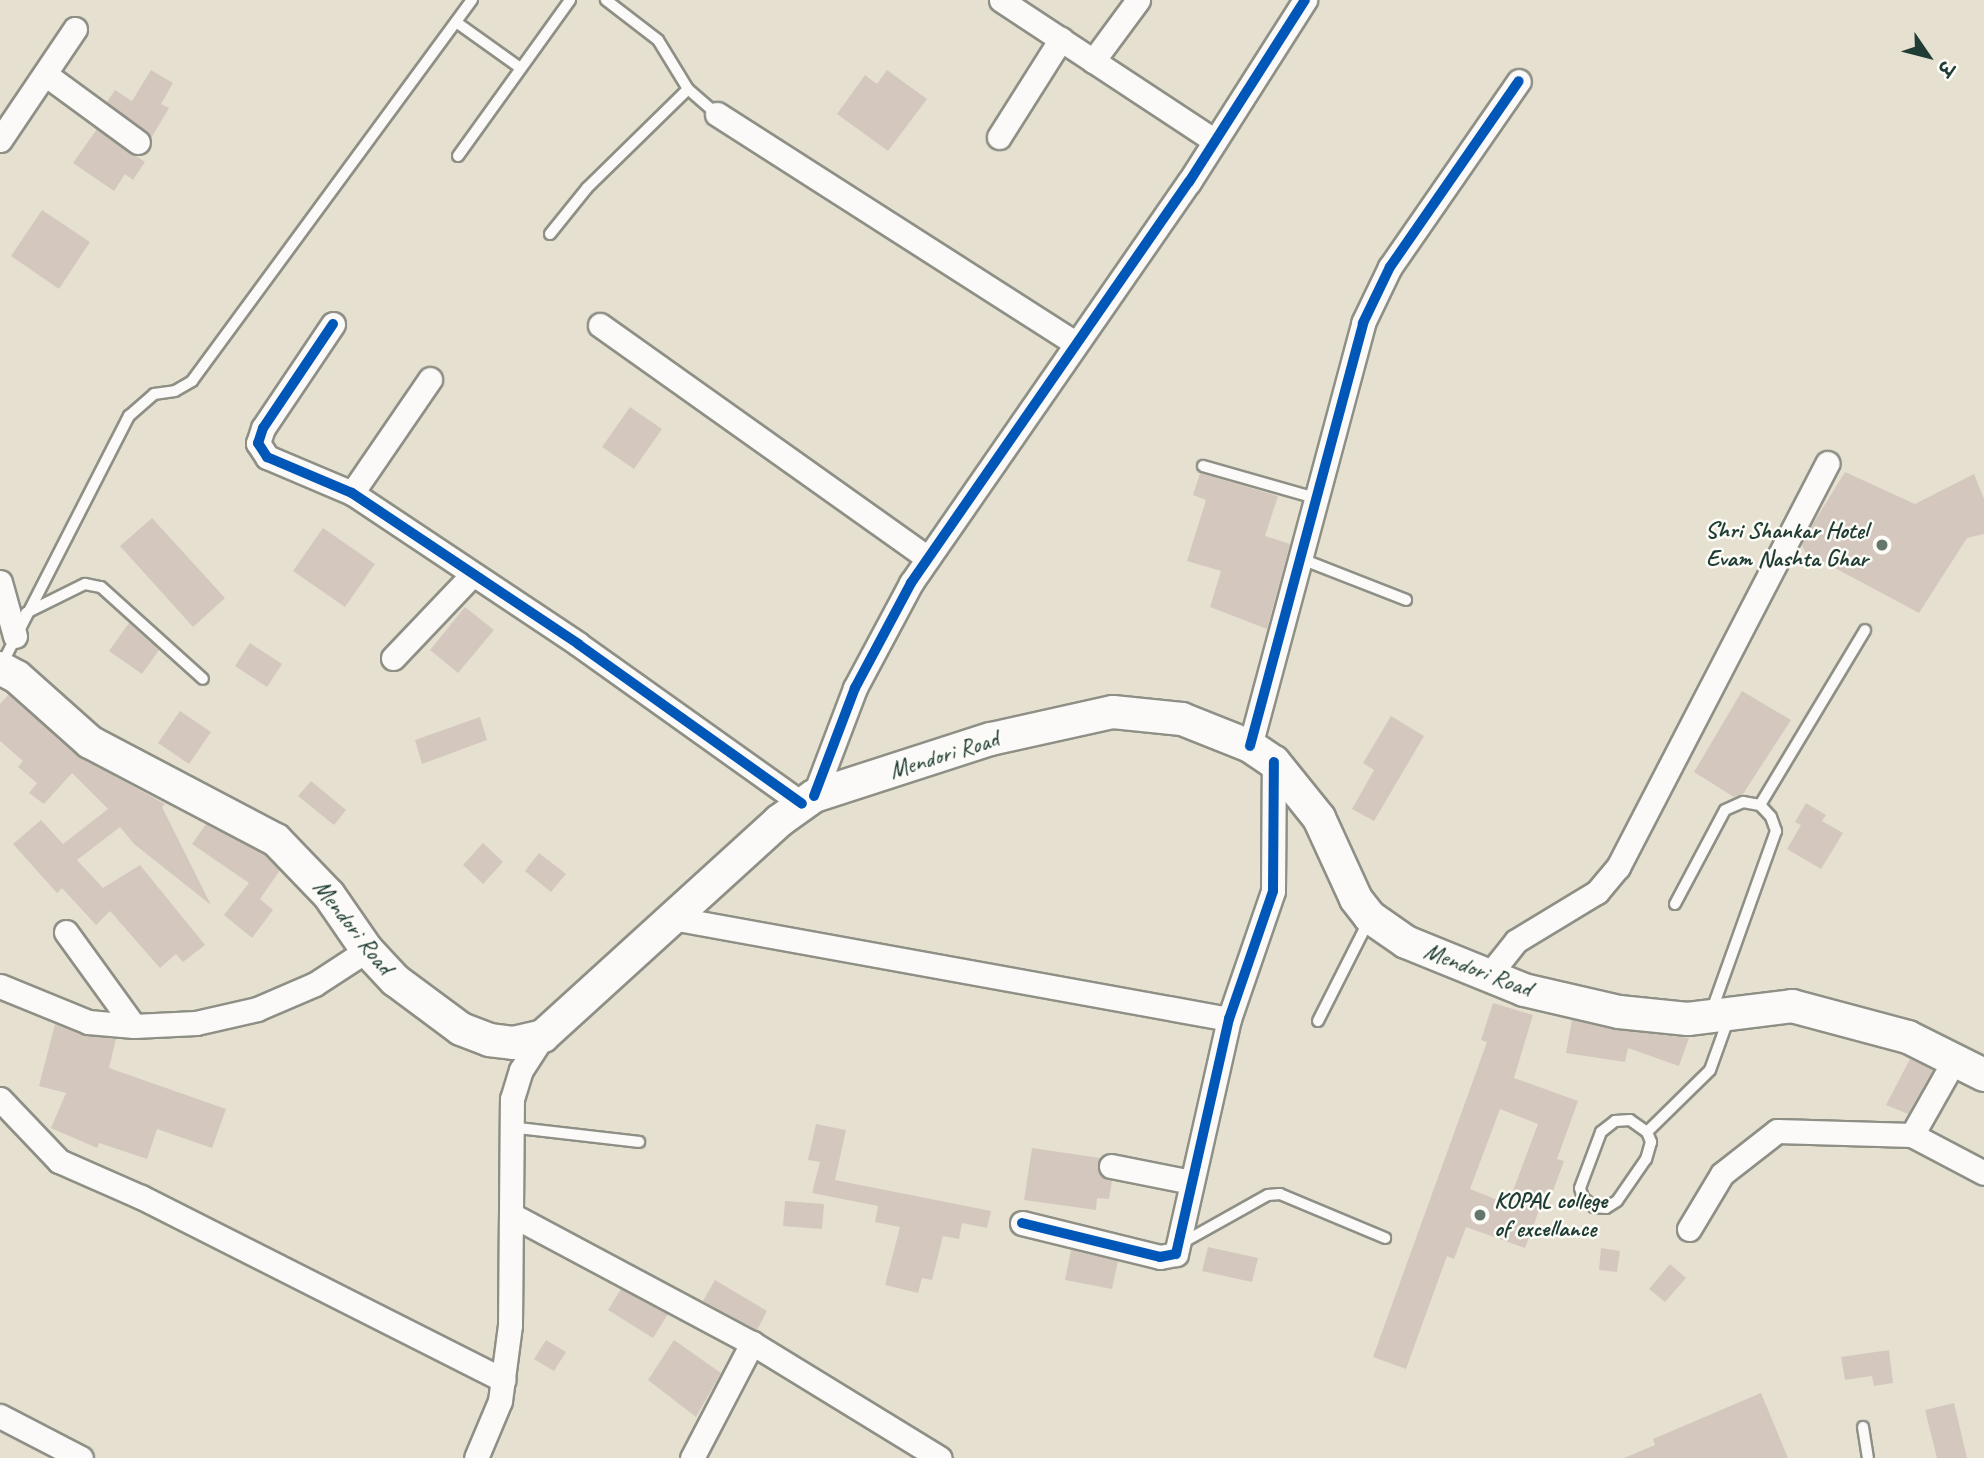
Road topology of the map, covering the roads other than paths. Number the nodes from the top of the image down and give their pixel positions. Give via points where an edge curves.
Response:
1 (472, 0) edge
2 (570, 0) edge
3 (606, 0) edge
4 (1001, 0) edge
5 (1138, 0) edge
6 (1305, 0) edge
7 (456, 22) junction
8 (75, 29) dead end
9 (1061, 40) junction
10 (1093, 61) junction
11 (519, 68) junction
12 (45, 74) junction
13 (1520, 81) dead end
14 (688, 89) junction
15 (717, 114) joint
16 (999, 137) dead end
17 (0, 140) edge
18 (1215, 141) junction
19 (138, 142) dead end
20 (458, 156) dead end
21 (550, 234) dead end
22 (333, 324) dead end
23 (600, 325) dead end
24 (1076, 344) junction
25 (430, 379) dead end
26 (1827, 463) dead end
27 (1203, 466) dead end
28 (352, 493) junction
29 (1315, 498) junction
30 (928, 558) junction
31 (1300, 558) junction
32 (471, 576) junction
33 (0, 582) edge
34 (1406, 600) dead end
35 (26, 614) junction
36 (1865, 630) dead end
37 (15, 636) junction
38 (393, 658) dead end
39 (0, 668) edge
40 (203, 679) dead end
41 (1262, 754) junction
42 (808, 800) junction
43 (1760, 805) junction
44 (1675, 904) dead end
45 (1370, 917) junction
46 (672, 918) junction
47 (66, 932) dead end
48 (367, 950) junction
49 (1489, 975) junction
50 (0, 986) edge
51 (1720, 1015) junction
52 (1229, 1019) junction
53 (1318, 1021) dead end
54 (134, 1026) junction
55 (543, 1036) junction
56 (1955, 1059) junction
57 (1984, 1075) edge
58 (0, 1099) edge
59 (510, 1128) junction
60 (1647, 1132) junction
61 (1912, 1135) junction
62 (639, 1142) dead end
63 (1111, 1166) dead end
64 (1984, 1173) edge
65 (1192, 1182) junction
66 (512, 1215) junction
67 (1022, 1223) dead end
68 (1689, 1229) dead end
69 (1385, 1238) dead end
70 (1179, 1244) junction
71 (752, 1343) junction
72 (503, 1380) junction
73 (0, 1416) edge
74 (1863, 1427) dead end
75 (81, 1458) edge
76 (476, 1458) edge
77 (692, 1458) edge
78 (940, 1458) edge
79 (1868, 1458) edge

1 - 7 lane
2 - 11 lane
3 - 14 lane via 658,40
4 - 9 street
5 - 10 street
6 - 18 street
7 - 11 lane
7 - 35 lane via 192,381 174,391 154,394 129,416
8 - 12 street
9 - 10 street
9 - 16 street
10 - 18 street
11 - 20 lane
12 - 17 street
12 - 19 street
13 - 29 street via 1374,297 1352,359
14 - 15 lane
14 - 21 lane via 587,188
15 - 24 street
18 - 24 street
22 - 28 street via 263,428 258,443 267,457
23 - 30 street
24 - 30 street
25 - 28 street
26 - 49 street via 1619,867 1597,892 1516,941
27 - 29 lane
28 - 32 street
29 - 31 street
30 - 42 street via 855,688
31 - 34 lane
31 - 41 street
32 - 38 street
32 - 42 street
33 - 37 street
35 - 37 lane
35 - 40 lane via 85,584 101,587
36 - 43 lane
37 - 39 lane
39 - 48 main road, Mendori Road via 18,677 90,742 276,840 329,895
41 - 42 main road, Mendori Road via 1182,719 1113,712 991,738
41 - 45 main road, Mendori Road via 1319,818 1343,878
41 - 52 street via 1273,891
42 - 46 main road, Mendori Road
43 - 44 lane via 1743,802 1725,810
43 - 51 lane via 1772,817 1776,831
45 - 49 main road, Mendori Road via 1406,942
45 - 53 lane
46 - 52 street
46 - 55 main road, Mendori Road
47 - 54 street
48 - 54 street via 314,984 257,1009 196,1023
48 - 55 main road, Mendori Road via 395,980 461,1029 513,1043
49 - 51 main road, Mendori Road via 1548,997 1619,1012 1688,1019
50 - 54 street via 88,1022
51 - 56 main road, Mendori Road via 1792,1006 1908,1037
51 - 60 lane via 1710,1070
52 - 65 street
55 - 59 street via 521,1070
56 - 57 main road, Mendori Road
56 - 61 street
58 - 72 street via 59,1161 141,1197
59 - 62 lane
59 - 66 street
60 - 60 lane via 1651,1142 1646,1159 1617,1201 1606,1208 1594,1207 1583,1198 1585,1171 1606,1125 1630,1120
61 - 64 street
61 - 68 street via 1777,1131 1723,1174
63 - 65 street
65 - 70 street
66 - 71 street
66 - 72 street via 510,1325
67 - 70 street via 1160,1257 1177,1254
69 - 70 lane via 1280,1194 1268,1195
71 - 77 street
71 - 78 street
72 - 76 street via 493,1425
73 - 75 street
74 - 79 lane

